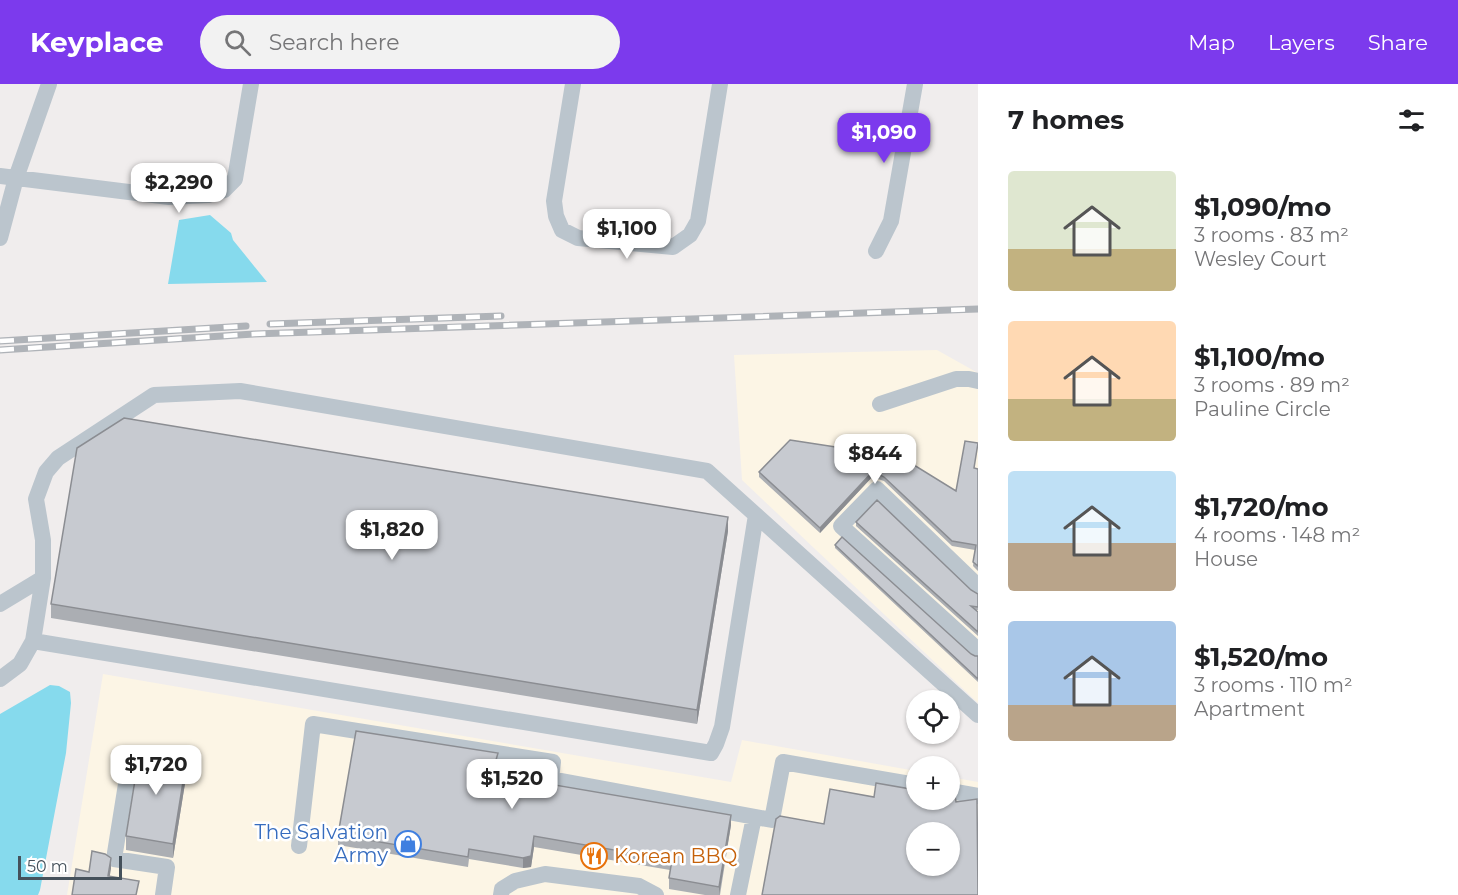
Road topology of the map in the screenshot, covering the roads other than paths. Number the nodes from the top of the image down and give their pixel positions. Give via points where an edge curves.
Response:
1 (49, 84) edge
2 (250, 84) edge
3 (573, 84) edge
4 (720, 84) edge
5 (915, 84) edge
6 (8, 177) edge
7 (0, 238) edge
8 (876, 251) dead end
9 (978, 381) edge
10 (880, 404) dead end
11 (756, 515) junction
12 (43, 578) junction
13 (978, 586) edge
14 (0, 603) edge
15 (33, 641) junction
16 (978, 650) edge
17 (0, 679) edge
18 (978, 715) edge
19 (130, 759) dead end
20 (906, 783) edge
21 (960, 793) edge
22 (978, 796) edge
23 (754, 817) junction
24 (299, 846) dead end
25 (162, 895) edge
26 (501, 895) edge
27 (656, 895) edge
28 (738, 895) edge

1 - 6 street
2 - 6 street via 235,179 224,190 169,197
3 - 4 street via 554,201 562,230 578,238 673,247 690,235 698,221
5 - 8 street via 891,220
6 - 7 street
9 - 10 street via 956,380
11 - 12 street via 707,471 240,391 154,395 58,458 46,472 36,499
11 - 15 street via 722,727 711,753
11 - 18 street
12 - 14 street
12 - 15 street
13 - 16 street via 877,489 841,526
15 - 17 street via 20,664
19 - 25 street via 114,859 167,867
20 - 23 street via 783,762 772,820
21 - 22 street
23 - 24 street via 551,779 553,762 313,724
23 - 28 street
26 - 27 street via 502,889 515,881 545,874 639,886

